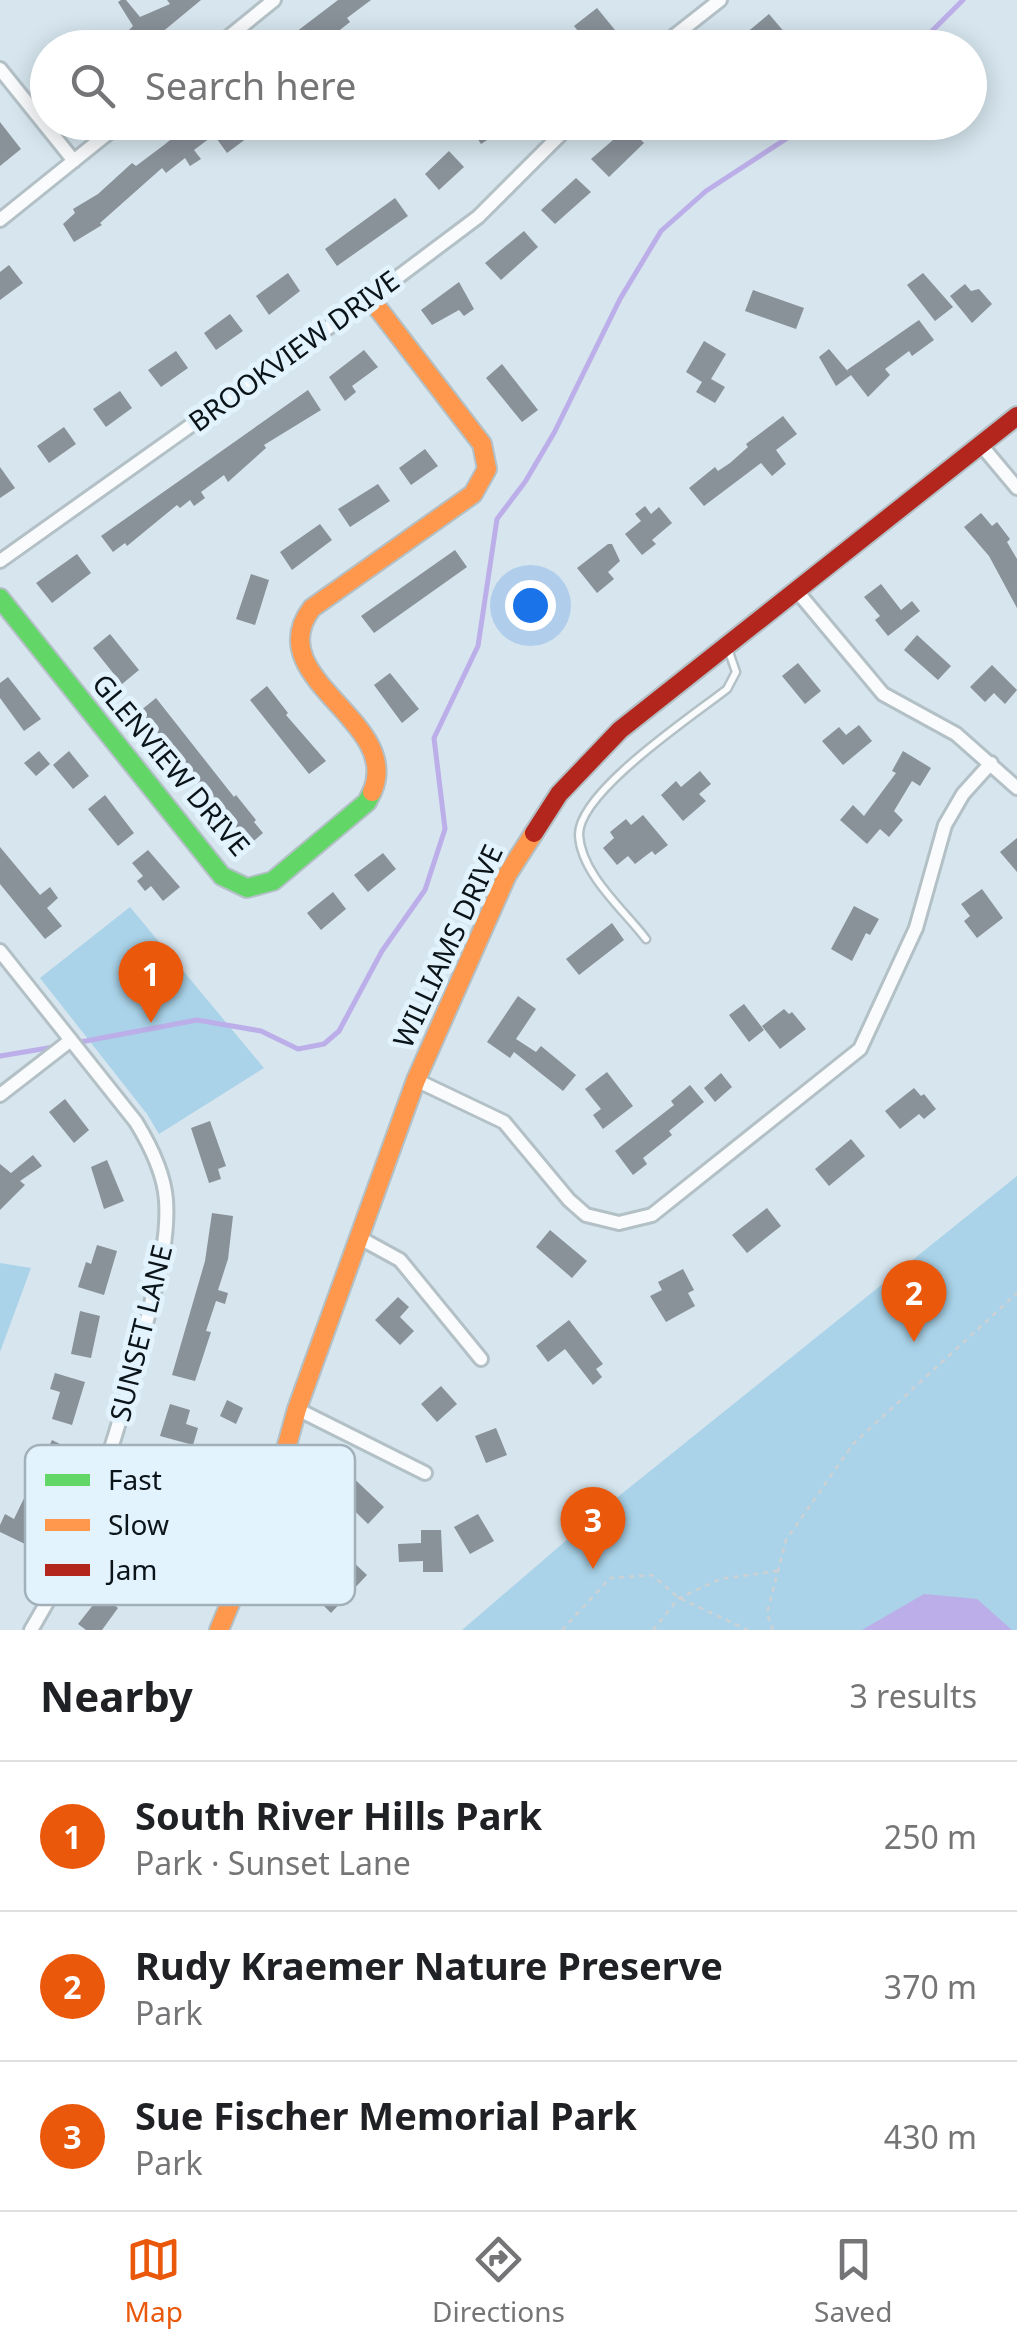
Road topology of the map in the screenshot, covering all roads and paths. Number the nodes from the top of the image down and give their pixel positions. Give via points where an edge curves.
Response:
1 (274, 0) edge
2 (720, 0) edge
3 (237, 30) edge
4 (682, 30) edge
5 (0, 70) edge
6 (30, 107) edge
7 (57, 140) edge
8 (100, 140) edge
9 (556, 140) edge
10 (74, 161) junction
11 (0, 220) edge
12 (370, 298) junction
13 (1017, 416) edge
14 (981, 444) junction
15 (1017, 488) edge
16 (0, 562) edge
17 (796, 590) junction
18 (0, 598) edge
19 (727, 644) junction
20 (991, 763) junction
21 (1017, 788) edge
22 (646, 939) dead end
23 (0, 951) edge
24 (71, 1040) junction
25 (416, 1080) junction
26 (0, 1095) edge
27 (358, 1237) junction
28 (1017, 1293) edge
29 (481, 1359) dead end
30 (297, 1409) junction
31 (114, 1445) edge
32 (287, 1445) edge
33 (426, 1473) dead end
34 (778, 1571) junction
35 (679, 1598) junction
36 (44, 1605) edge
37 (229, 1605) edge
38 (31, 1630) edge
39 (219, 1630) edge
40 (562, 1630) edge
41 (653, 1630) edge
42 (748, 1630) edge
43 (773, 1630) edge

1 - 3 street
2 - 4 street
5 - 6 street
7 - 10 street
8 - 10 street
9 - 12 street, BROOKVIEW DRIVE via 478,217
10 - 11 street
12 - 16 street, BROOKVIEW DRIVE
12 - 18 main road, GLENVIEW DRIVE via 482,444 487,470 474,494 301,622 301,658 372,748 379,776 367,802 273,881 247,888 222,876
13 - 14 main road, WILLIAMS DRIVE
14 - 15 street
14 - 17 main road, WILLIAMS DRIVE
17 - 19 main road, WILLIAMS DRIVE
17 - 20 street via 883,694 956,734
19 - 22 lane via 736,672 727,689 624,769 582,822 588,863
19 - 25 main road, WILLIAMS DRIVE via 620,730 558,794 507,875
20 - 21 street
20 - 25 street via 945,825 916,928 860,1050 652,1215 619,1223 586,1215 504,1122
23 - 24 street, SUNSET LANE
24 - 26 street
24 - 31 street, SUNSET LANE via 136,1122 166,1196 166,1245
25 - 27 main road, WILLIAMS DRIVE
27 - 29 street via 400,1260
27 - 30 main road, WILLIAMS DRIVE
28 - 34 path via 853,1444 786,1540
30 - 32 main road, WILLIAMS DRIVE
30 - 33 street
34 - 35 path via 720,1579
34 - 43 path via 767,1612
35 - 40 path via 652,1575 610,1578
35 - 41 path
35 - 42 path
36 - 38 street, SUNSET LANE
37 - 39 main road, WILLIAMS DRIVE

